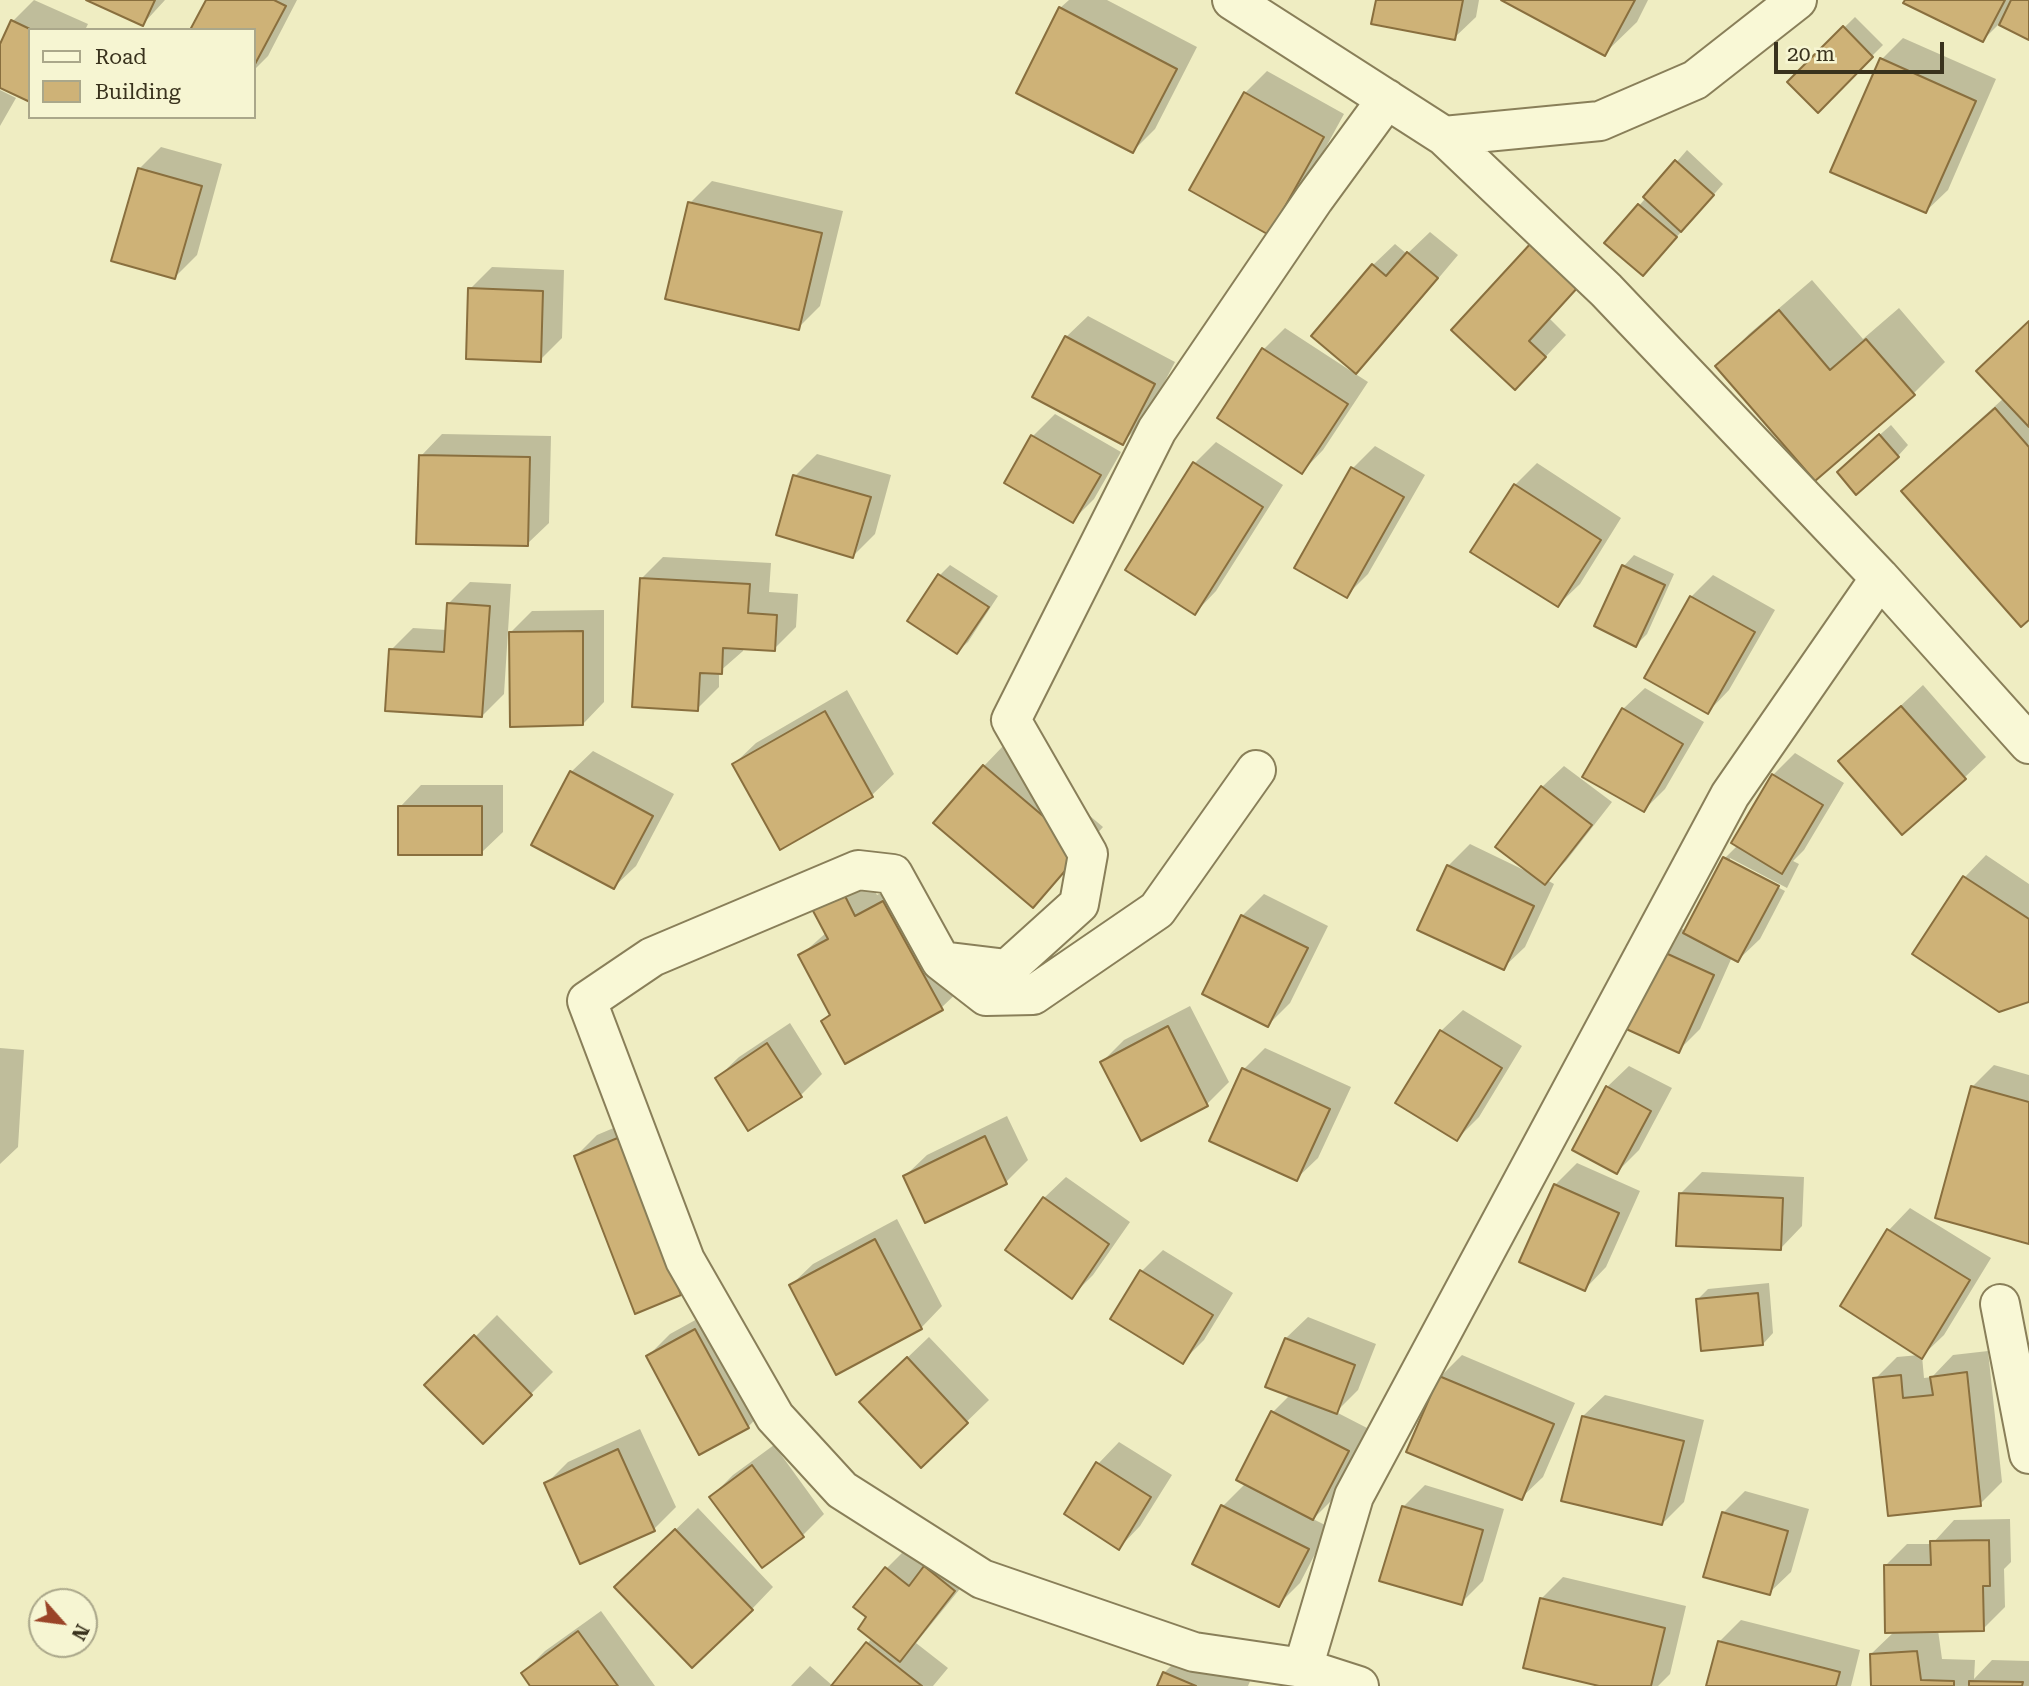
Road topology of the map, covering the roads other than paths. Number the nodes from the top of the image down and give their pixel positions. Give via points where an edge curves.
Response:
1 (1232, 0) edge
2 (1797, 0) edge
3 (1387, 99) junction
4 (1444, 136) junction
5 (1880, 578) junction
6 (2029, 744) edge
7 (1256, 770) dead end
8 (941, 961) junction
9 (2000, 1304) dead end
10 (2029, 1454) edge
11 (1303, 1668) junction
12 (1359, 1686) edge

1 - 3 street
2 - 4 street via 1695,80 1600,121
3 - 4 street
3 - 8 street via 1157,430 1011,720 1088,855 1079,904 1007,969
4 - 5 street via 1606,290
5 - 6 street
5 - 11 street via 1730,795 1354,1496
7 - 8 street via 1157,910 1033,995 986,996
8 - 11 street via 893,874 858,870 652,957 587,1001 685,1260 775,1417 842,1490 982,1579 1194,1653
9 - 10 street
11 - 12 street

